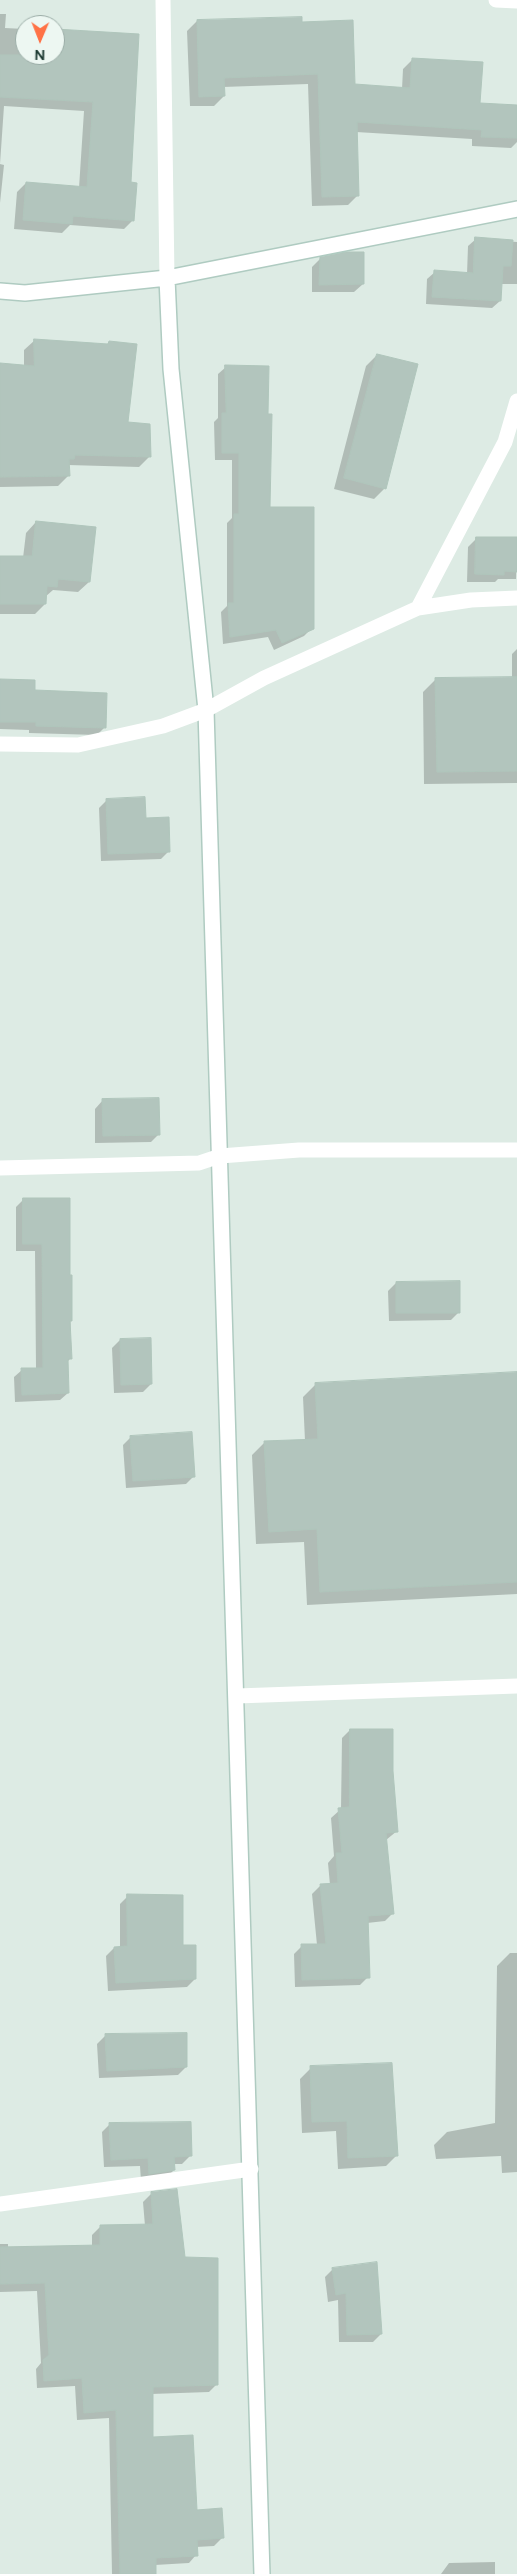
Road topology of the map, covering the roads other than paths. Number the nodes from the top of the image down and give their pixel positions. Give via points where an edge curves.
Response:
1 (163, 0) edge
2 (496, 0) edge
3 (517, 1) edge
4 (517, 209) edge
5 (167, 278) junction
6 (0, 291) edge
7 (517, 401) edge
8 (517, 598) edge
9 (418, 608) junction
10 (206, 710) junction
11 (0, 744) edge
12 (517, 1150) edge
13 (220, 1156) junction
14 (0, 1168) edge
15 (517, 1686) edge
16 (237, 1696) junction
17 (251, 2169) junction
18 (0, 2204) edge
19 (262, 2574) edge

1 - 5 street
2 - 3 street
4 - 5 street
5 - 6 street via 25,293
5 - 10 street via 171,369
7 - 9 street via 505,442
8 - 9 street via 470,600
9 - 10 street via 264,678
10 - 11 street via 163,726 78,746
10 - 13 street
12 - 13 street via 299,1150
13 - 14 street via 199,1163
13 - 16 street
15 - 16 street
16 - 17 street
17 - 18 street
17 - 19 street

